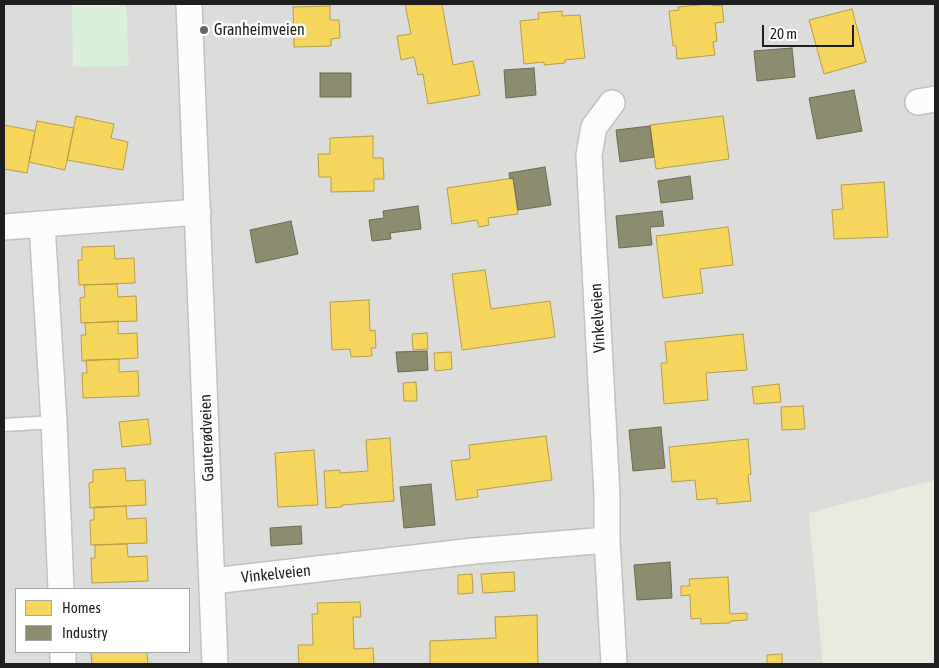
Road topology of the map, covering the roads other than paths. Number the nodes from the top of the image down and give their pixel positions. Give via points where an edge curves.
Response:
1 (189, 4) edge
2 (612, 103) dead end
3 (198, 212) junction
4 (42, 224) junction
5 (4, 227) edge
6 (54, 422) junction
7 (4, 425) edge
8 (607, 540) junction
9 (213, 581) junction
10 (61, 588) edge
11 (215, 664) edge
12 (614, 664) edge

1 - 3 street, Gauterødveien
2 - 8 street, Vinkelveien via 594,126 589,155
3 - 4 street
3 - 9 street, Gauterødveien
4 - 5 street
4 - 6 street
6 - 7 lane
6 - 10 street
8 - 9 street, Vinkelveien via 474,551
8 - 12 street, Vinkelveien
9 - 11 street, Gauterødveien

